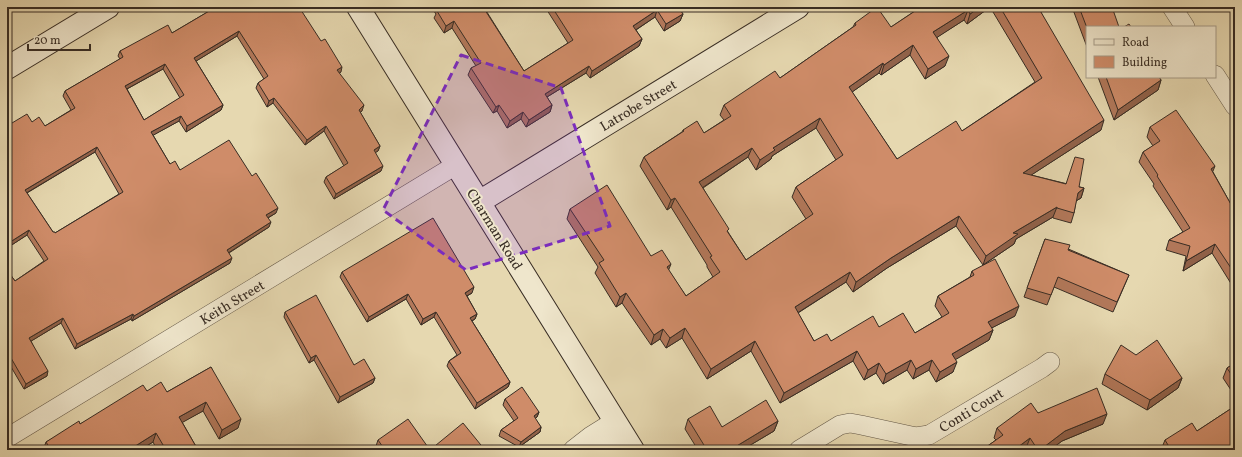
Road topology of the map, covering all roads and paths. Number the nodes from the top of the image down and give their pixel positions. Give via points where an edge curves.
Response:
1 (108, 7) edge
2 (358, 7) edge
3 (798, 7) edge
4 (1172, 7) edge
5 (1183, 26) edge
6 (7, 68) edge
7 (1216, 77) edge
8 (1235, 106) edge
9 (456, 165) junction
10 (479, 202) junction
11 (1050, 362) dead end
12 (618, 426) junction
13 (7, 438) edge
14 (573, 450) edge
15 (593, 450) edge
16 (633, 450) edge
17 (799, 450) edge

1 - 6 main road
2 - 9 main road, Charman Road
3 - 10 main road, Latrobe Street
4 - 5 street
7 - 8 street
9 - 10 main road, Charman Road
9 - 13 street, Keith Street
10 - 12 main road, Charman Road
11 - 17 street, Conti Court via 929,435 916,437 850,423 840,425
12 - 14 street via 591,436
12 - 15 street
12 - 16 main road, Charman Road

